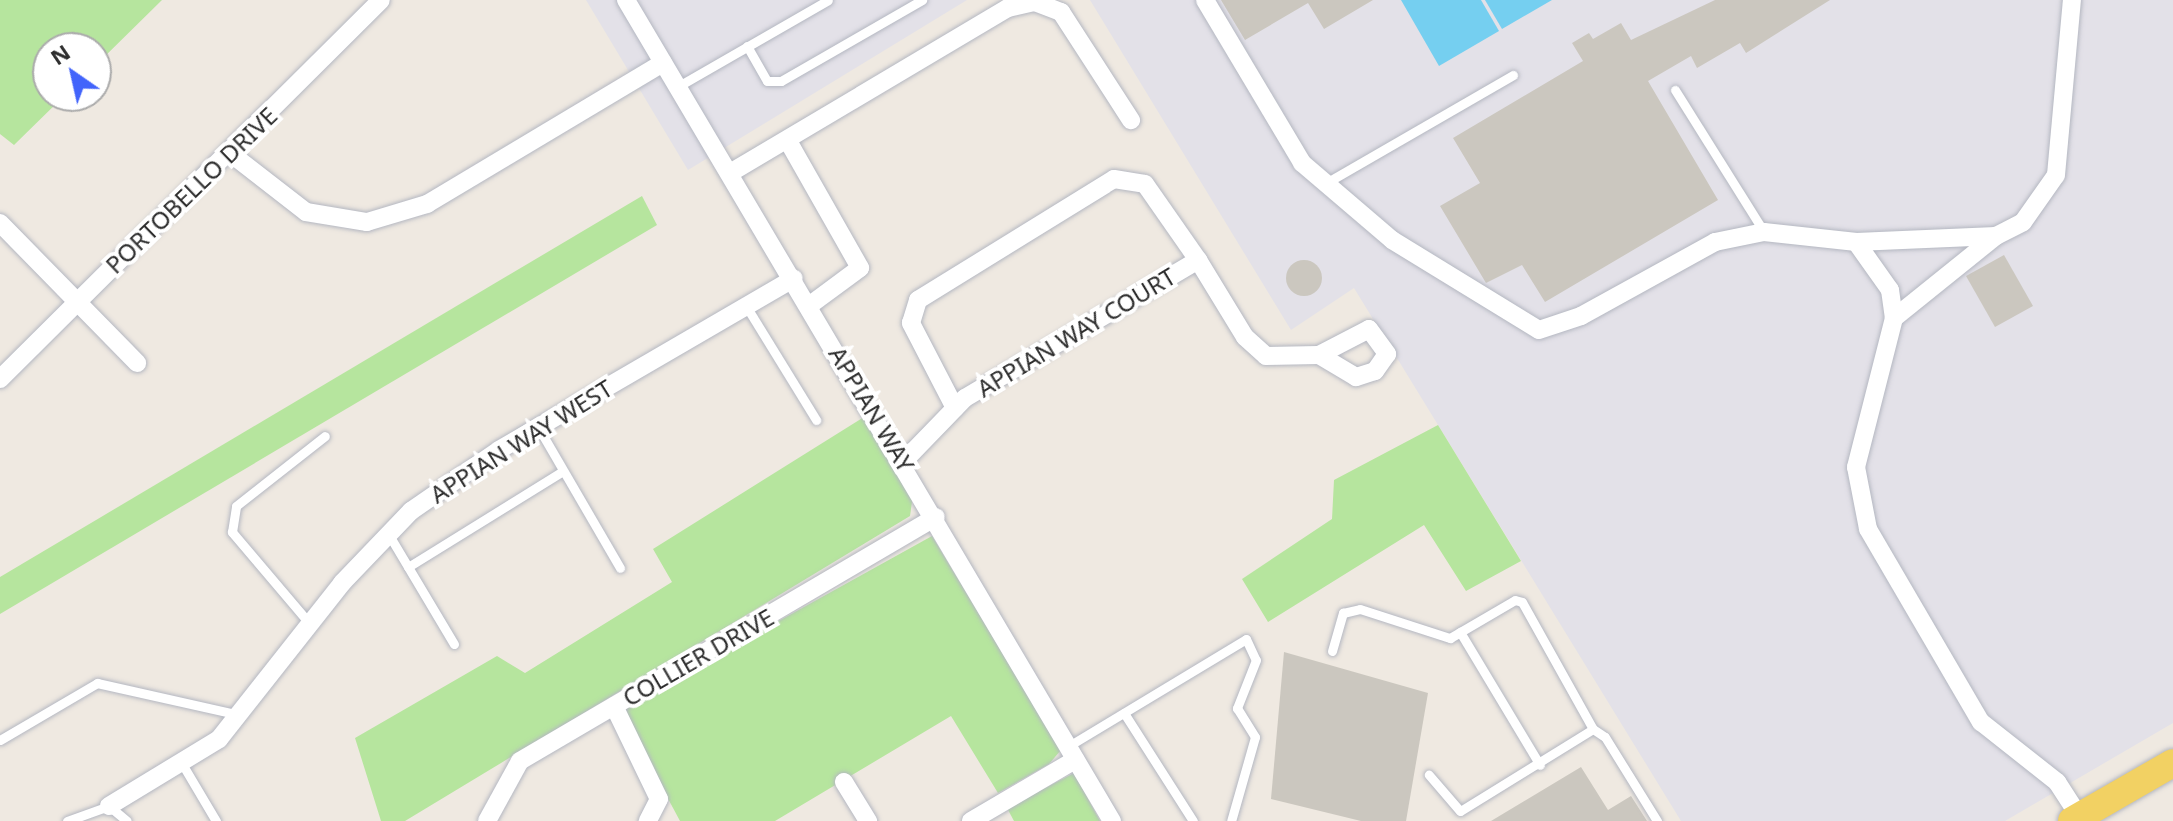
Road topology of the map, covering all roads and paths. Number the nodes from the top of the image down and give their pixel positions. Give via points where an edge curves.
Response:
1 (381, 0) edge
2 (626, 0) edge
3 (828, 0) edge
4 (922, 0) edge
5 (1205, 0) edge
6 (2072, 0) edge
7 (747, 46) junction
8 (663, 63) junction
9 (1513, 75) dead end
10 (677, 87) junction
11 (1675, 90) dead end
12 (1131, 120) dead end
13 (788, 141) junction
14 (230, 153) junction
15 (730, 173) junction
16 (1326, 183) junction
17 (0, 223) edge
18 (1764, 232) junction
19 (1996, 236) junction
20 (1856, 242) junction
21 (1198, 260) junction
22 (794, 278) junction
23 (78, 300) junction
24 (810, 305) junction
25 (746, 306) junction
26 (1894, 318) junction
27 (1319, 355) dead end
28 (137, 363) dead end
29 (0, 379) edge
30 (955, 408) junction
31 (816, 420) dead end
32 (538, 427) junction
33 (325, 436) dead end
34 (903, 462) junction
35 (563, 471) junction
36 (936, 517) junction
37 (389, 535) junction
38 (408, 567) junction
39 (620, 568) dead end
40 (310, 624) junction
41 (1460, 632) junction
42 (454, 644) dead end
43 (1332, 651) dead end
44 (614, 706) junction
45 (1124, 713) junction
46 (240, 715) junction
47 (1593, 729) junction
48 (0, 740) edge
49 (1071, 753) junction
50 (181, 762) junction
51 (2173, 763) edge
52 (1540, 765) junction
53 (1429, 775) dead end
54 (844, 782) dead end
55 (109, 806) junction
56 (2079, 820) edge
57 (67, 821) edge
58 (127, 821) edge
59 (216, 821) edge
60 (487, 821) edge
61 (648, 821) edge
62 (868, 821) edge
63 (971, 821) edge
64 (1112, 821) edge
65 (1193, 821) edge
66 (1231, 821) edge
67 (1657, 821) edge

1 - 14 street, PORTOBELLO DRIVE
2 - 8 street, APPIAN WAY
3 - 7 lane
4 - 7 lane via 781,81 767,81
5 - 16 street via 1302,163
6 - 19 street via 2056,175 2023,222
7 - 10 lane
8 - 10 street, APPIAN WAY
8 - 14 street via 427,204 367,222 306,212
9 - 16 lane
10 - 15 street, APPIAN WAY
11 - 18 lane
12 - 13 street via 1061,12 1035,2 1008,8
13 - 15 street
13 - 24 street via 860,268
14 - 23 street, PORTOBELLO DRIVE
15 - 22 street, APPIAN WAY
16 - 18 street via 1392,240 1539,330 1581,316 1715,242
17 - 23 street
18 - 20 street
19 - 20 street
19 - 26 street
20 - 26 street via 1890,290
21 - 27 street, APPIAN WAY COURT via 1255,348 1281,361
21 - 30 street, APPIAN WAY COURT
21 - 30 street via 1145,184 1114,179 918,300 911,323
22 - 24 street, APPIAN WAY
22 - 25 street, APPIAN WAY WEST
23 - 28 street
23 - 29 street, PORTOBELLO DRIVE
24 - 34 street, APPIAN WAY
25 - 31 lane
25 - 32 street, APPIAN WAY WEST
26 - 56 street via 1856,467 1868,529 1981,722 2057,782
30 - 34 street, APPIAN WAY COURT
32 - 35 lane
32 - 37 street, APPIAN WAY WEST via 411,511
33 - 40 lane via 236,506 232,532
34 - 36 street, APPIAN WAY
35 - 38 lane
35 - 39 lane
36 - 44 street, COLLIER DRIVE
36 - 49 street, APPIAN WAY
37 - 38 lane
37 - 40 street, APPIAN WAY WEST
38 - 42 lane
40 - 46 street, APPIAN WAY WEST
41 - 43 lane via 1436,637 1360,609 1343,613
41 - 47 lane via 1515,600 1522,602
41 - 52 lane
44 - 60 street, COLLIER DRIVE via 520,761
44 - 61 street via 659,799
45 - 49 lane
45 - 65 lane
45 - 66 lane via 1246,639 1256,660 1237,708 1255,737
46 - 48 lane via 97,683
46 - 50 street, APPIAN WAY WEST via 219,739
47 - 52 lane
47 - 67 lane via 1605,737
49 - 63 street
49 - 64 street, APPIAN WAY
50 - 55 street, APPIAN WAY WEST
50 - 59 lane
51 - 56 main road
52 - 53 lane via 1460,811
54 - 62 street
55 - 57 lane
55 - 58 lane

